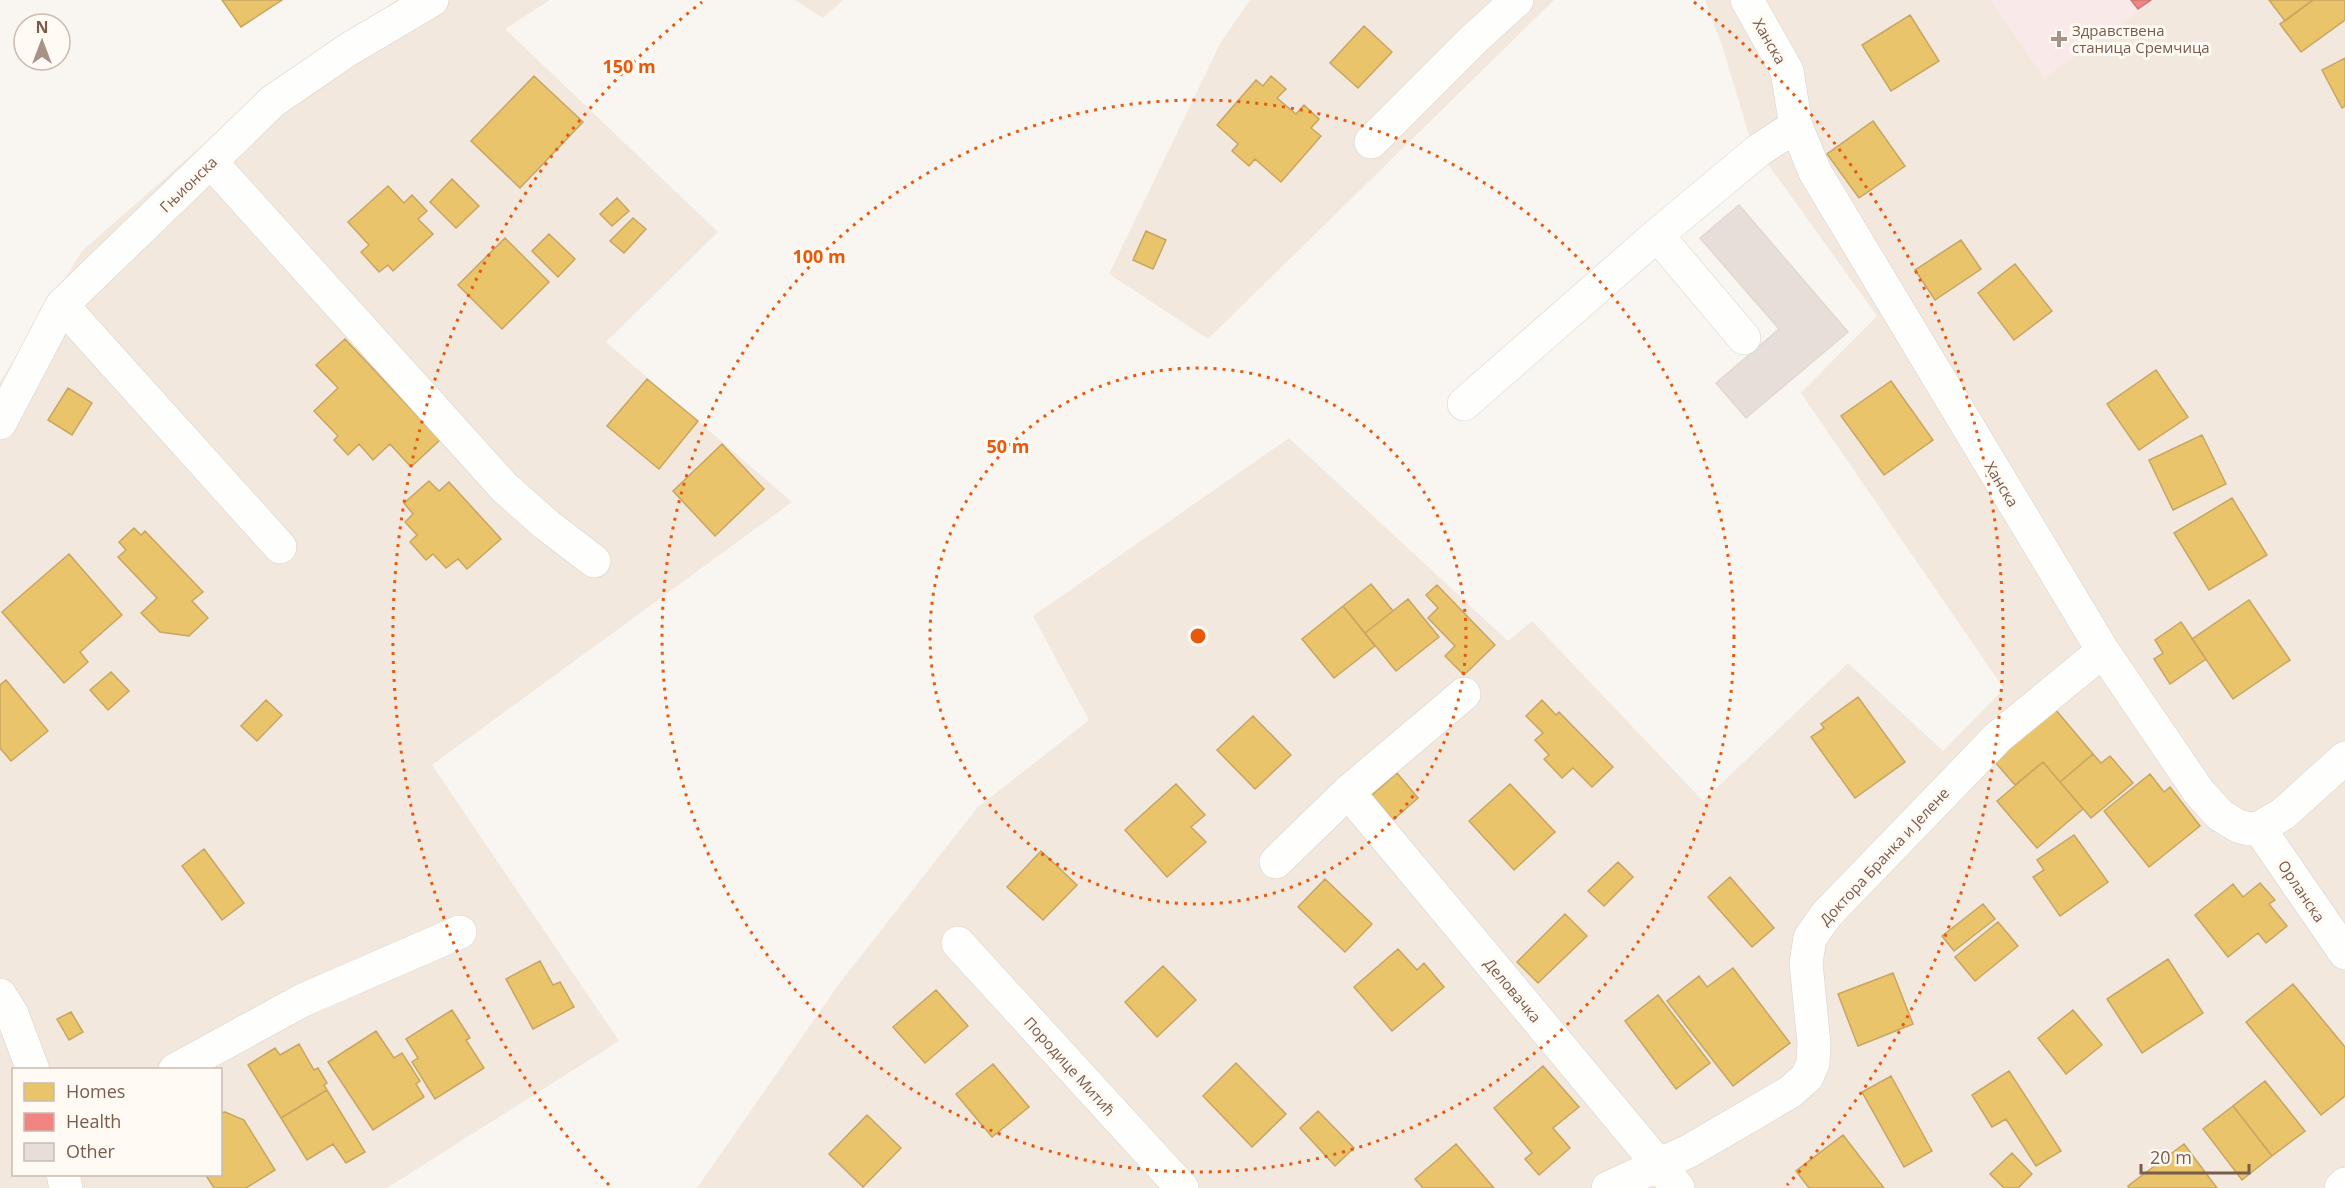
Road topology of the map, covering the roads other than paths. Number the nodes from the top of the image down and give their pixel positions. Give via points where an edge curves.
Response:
1 (1516, 0) edge
2 (1747, 0) edge
3 (415, 4) edge
4 (1796, 126) junction
5 (1371, 142) dead end
6 (211, 162) junction
7 (1657, 235) junction
8 (62, 304) junction
9 (1744, 338) dead end
10 (1464, 404) dead end
11 (0, 423) edge
12 (280, 547) dead end
13 (594, 561) dead end
14 (2103, 651) junction
15 (1464, 694) dead end
16 (2345, 758) edge
17 (1348, 792) junction
18 (2259, 828) junction
19 (1276, 862) dead end
20 (460, 932) dead end
21 (958, 943) dead end
22 (2345, 953) edge
23 (0, 995) edge
24 (32, 1068) edge
25 (179, 1068) edge
26 (1668, 1176) edge
27 (2345, 1184) edge
28 (1182, 1188) edge
29 (1608, 1188) edge
30 (2341, 1188) edge

1 - 5 street
2 - 4 street, Ханска via 1787,71
3 - 6 street, Гњионска via 273,101
4 - 7 street via 1759,150
4 - 14 street, Ханска via 1815,172
6 - 8 street, Гњионска
6 - 13 street via 505,488
7 - 9 street
7 - 10 street
8 - 11 street, Гњионска
8 - 12 street
14 - 18 street, Ханска via 2199,792 2220,815 2238,826
14 - 26 street, Доктора Бранка и Јелене via 1998,737 1826,915 1810,938 1806,963 1814,1054 1808,1077 1768,1106 1689,1150
15 - 17 street
16 - 18 street via 2283,814
17 - 19 street
17 - 26 street, Деловачка
18 - 22 street, Орланска
20 - 25 street via 303,1000
21 - 28 street, Породице Митић
23 - 24 street via 12,1014
26 - 29 street, Доктора Бранка и Јелене
27 - 30 street

